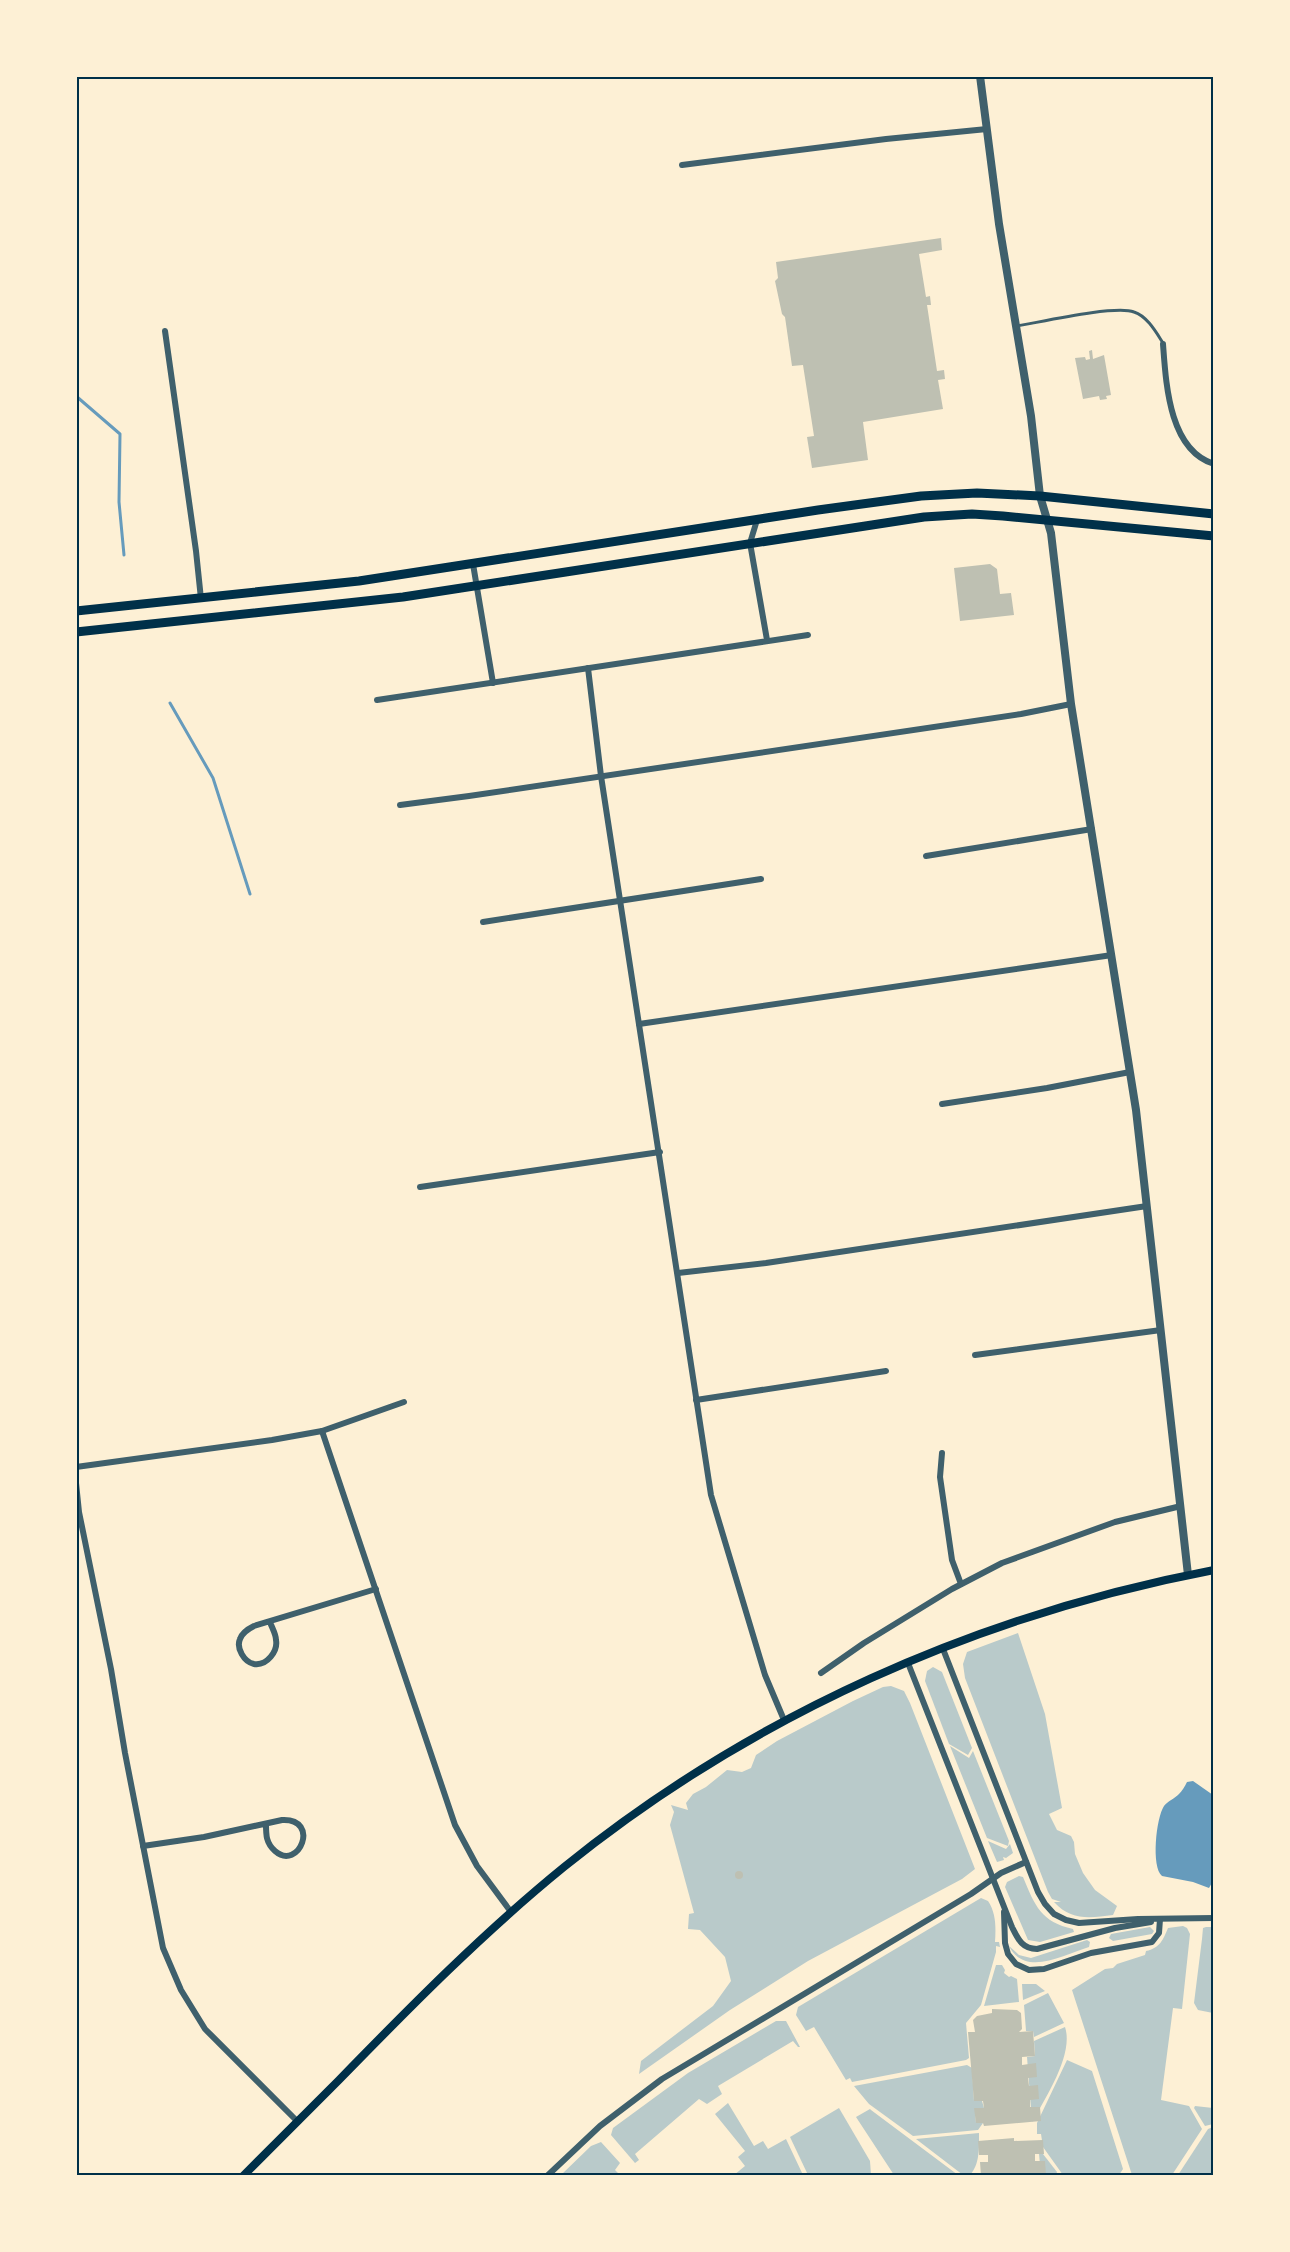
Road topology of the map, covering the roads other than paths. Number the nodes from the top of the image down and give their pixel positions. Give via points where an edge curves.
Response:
1 (980, 76) edge
2 (987, 129) junction
3 (682, 165) dead end
4 (1015, 326) junction
5 (165, 331) dead end
6 (1163, 344) joint
7 (1214, 464) edge
8 (1040, 496) junction
9 (1214, 514) edge
10 (1048, 519) junction
11 (757, 520) junction
12 (1214, 536) edge
13 (750, 543) junction
14 (473, 564) junction
15 (477, 585) junction
16 (201, 599) junction
17 (76, 611) edge
18 (76, 632) edge
19 (808, 635) dead end
20 (767, 640) junction
21 (588, 668) junction
22 (493, 683) junction
23 (377, 700) dead end
24 (1071, 704) junction
25 (601, 776) junction
26 (400, 805) dead end
27 (1092, 829) junction
28 (926, 856) dead end
29 (761, 879) dead end
30 (621, 901) junction
31 (483, 922) dead end
32 (1112, 955) junction
33 (639, 1024) junction
34 (1130, 1072) junction
35 (942, 1104) dead end
36 (660, 1152) junction
37 (420, 1187) dead end
38 (1147, 1206) junction
39 (678, 1273) junction
40 (1161, 1330) junction
41 (975, 1355) dead end
42 (886, 1371) dead end
43 (696, 1400) junction
44 (404, 1402) dead end
45 (322, 1431) junction
46 (942, 1452) dead end
47 (77, 1467) edge
48 (76, 1483) edge
49 (1181, 1506) junction
50 (1214, 1570) edge
51 (1188, 1575) junction
52 (961, 1584) junction
53 (376, 1588) junction
54 (270, 1622) junction
55 (943, 1649) junction
56 (908, 1663) junction
57 (821, 1673) dead end
58 (784, 1720) junction
59 (267, 1824) junction
60 (143, 1846) junction
61 (1026, 1862) junction
62 (993, 1878) junction
63 (1002, 1902) junction
64 (511, 1912) junction
65 (1214, 1918) edge
66 (1160, 1919) junction
67 (297, 2121) junction
68 (243, 2175) edge
69 (547, 2175) edge

1 - 2 street
2 - 3 street
2 - 4 street
4 - 6 lane via 1112,311 1134,312 1146,320
4 - 8 street
5 - 16 street
6 - 7 street via 1179,433 1194,453
8 - 9 main road
8 - 10 street
8 - 11 main road via 921,496
10 - 12 main road
10 - 13 main road via 972,514 924,517
10 - 24 street
11 - 13 street
11 - 14 main road
13 - 15 main road
13 - 20 street
14 - 15 street
14 - 16 main road
15 - 18 main road via 375,600
15 - 22 street
16 - 17 main road
19 - 20 street
20 - 21 street
21 - 22 street
21 - 25 street
22 - 23 street
24 - 25 street
24 - 27 street
25 - 26 street
25 - 30 street
27 - 28 street
27 - 32 street
29 - 30 street
30 - 31 street
30 - 33 street
32 - 33 street
32 - 34 street
33 - 36 street
34 - 35 street
34 - 38 street
36 - 37 street
36 - 39 street
38 - 39 street
38 - 40 street
39 - 43 street
40 - 41 street
40 - 49 street
42 - 43 street
43 - 58 street via 711,1495 722,1536 765,1675
44 - 45 street
45 - 47 street
45 - 53 street
46 - 52 street via 940,1477 952,1560
48 - 60 street
49 - 51 street
49 - 52 street via 1115,1522 1024,1554
50 - 51 main road
51 - 55 main road via 1060,1607
52 - 57 street
53 - 54 street
53 - 64 street via 455,1825 477,1866
54 - 54 street via 254,1626 239,1639 243,1658 253,1664 262,1664 276,1649
55 - 56 main road
55 - 61 street
56 - 58 main road
56 - 62 street
58 - 64 main road via 644,1807
59 - 59 street via 292,1820 298,1823 302,1846 287,1856 280,1855 266,1836
59 - 60 street
60 - 67 street via 163,1948 181,1990 205,2029
61 - 62 street
61 - 66 street via 1043,1900 1054,1914 1066,1920 1083,1923
62 - 63 street
62 - 69 street via 662,2079 600,2126
63 - 66 street via 1018,1940 1032,1949
63 - 66 street via 1008,1954 1016,1964 1029,1970 1152,1942 1159,1933
64 - 67 main road
65 - 66 street
67 - 68 main road

